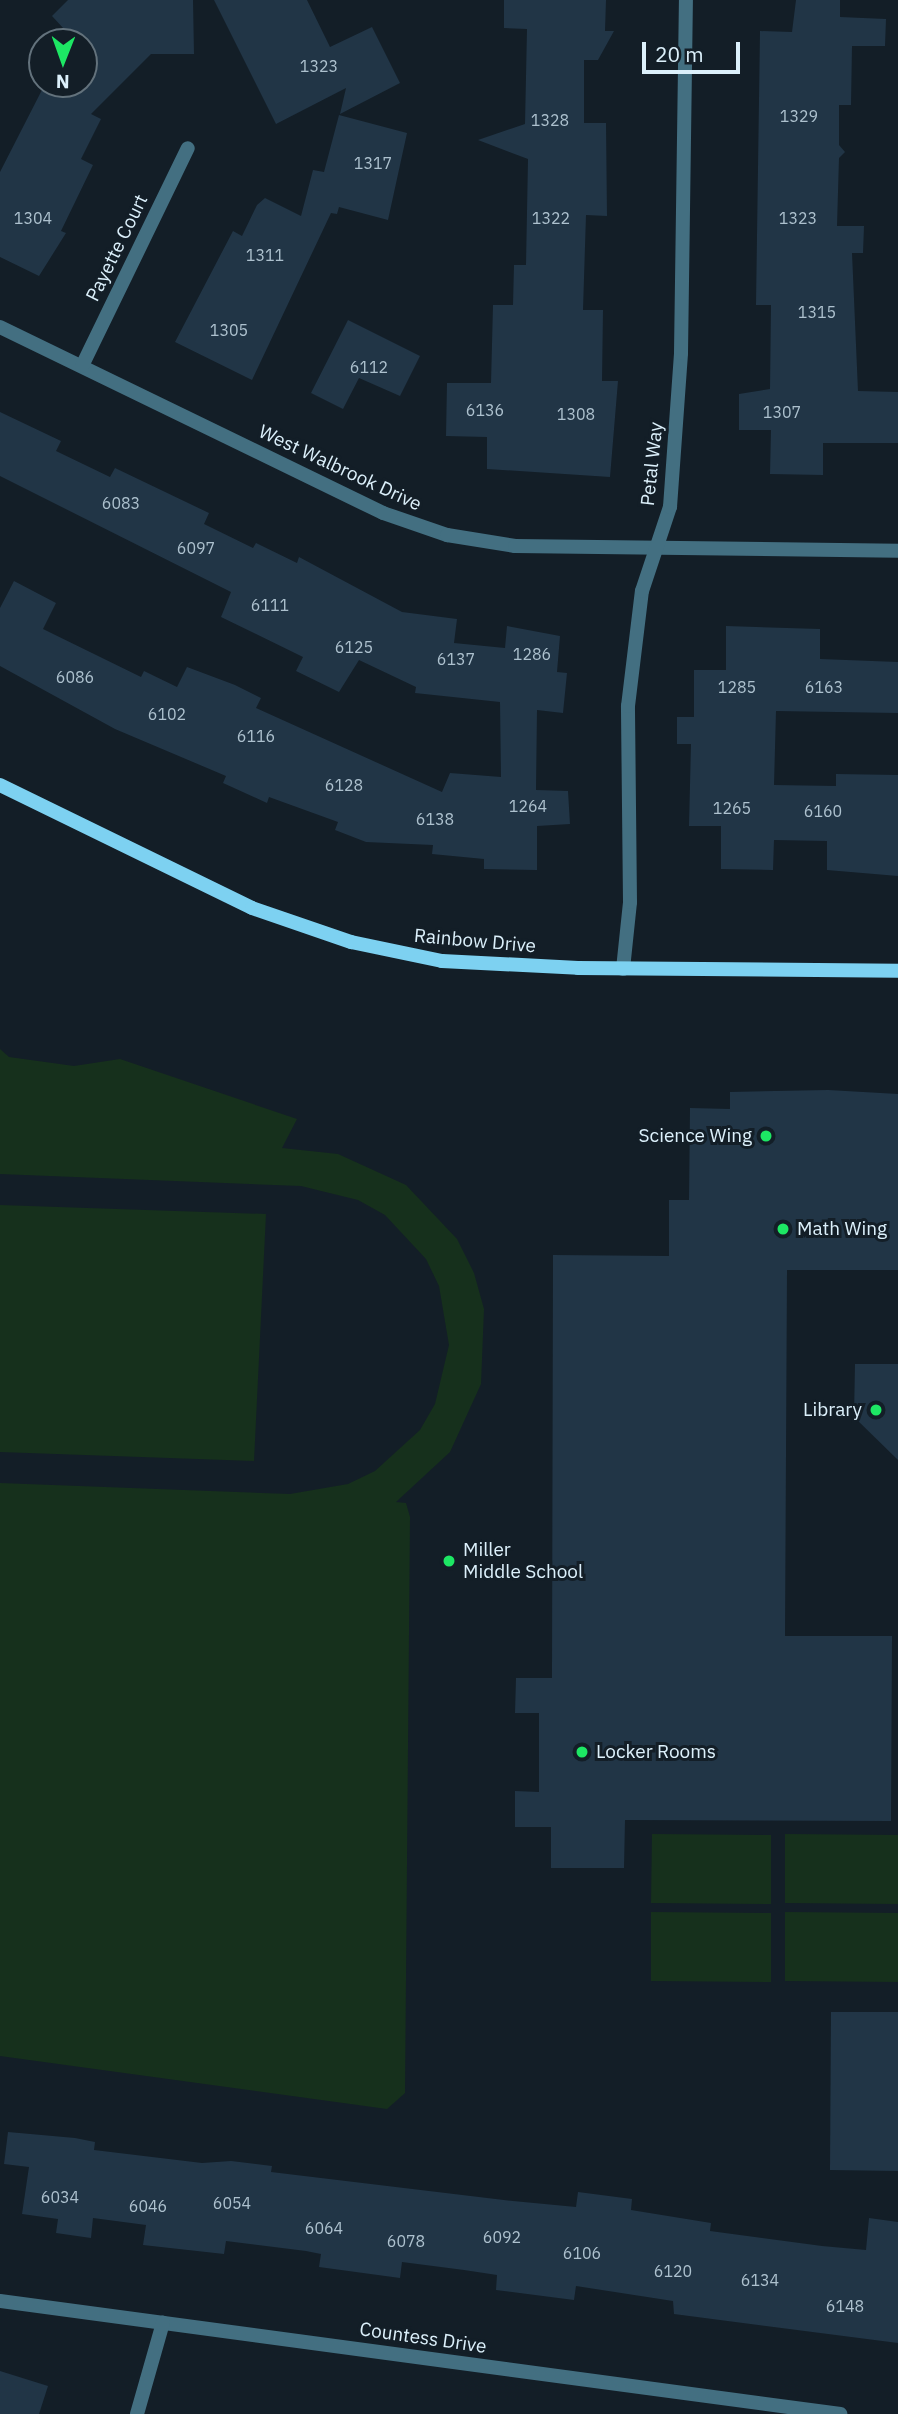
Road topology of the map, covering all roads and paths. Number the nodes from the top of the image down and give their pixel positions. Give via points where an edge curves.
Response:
1 (686, 0) edge
2 (188, 148) dead end
3 (0, 327) edge
4 (82, 366) junction
5 (655, 549) junction
6 (898, 551) edge
7 (0, 785) edge
8 (623, 969) junction
9 (898, 971) edge
10 (0, 2301) edge
11 (163, 2323) junction
12 (137, 2414) edge
13 (840, 2414) edge

1 - 5 street, Petal Way via 681,353 670,507
2 - 4 street, Payette Court
3 - 4 street, West Walbrook Drive
4 - 5 street, West Walbrook Drive via 383,513 447,535 515,546
5 - 6 street, West Walbrook Drive
5 - 8 street, Petal Way via 642,591 628,706 630,902
7 - 8 street, Rainbow Drive via 252,908 351,943 442,961
8 - 9 street, Rainbow Drive
10 - 11 street, Countess Drive
11 - 12 street
11 - 13 street, Countess Drive

